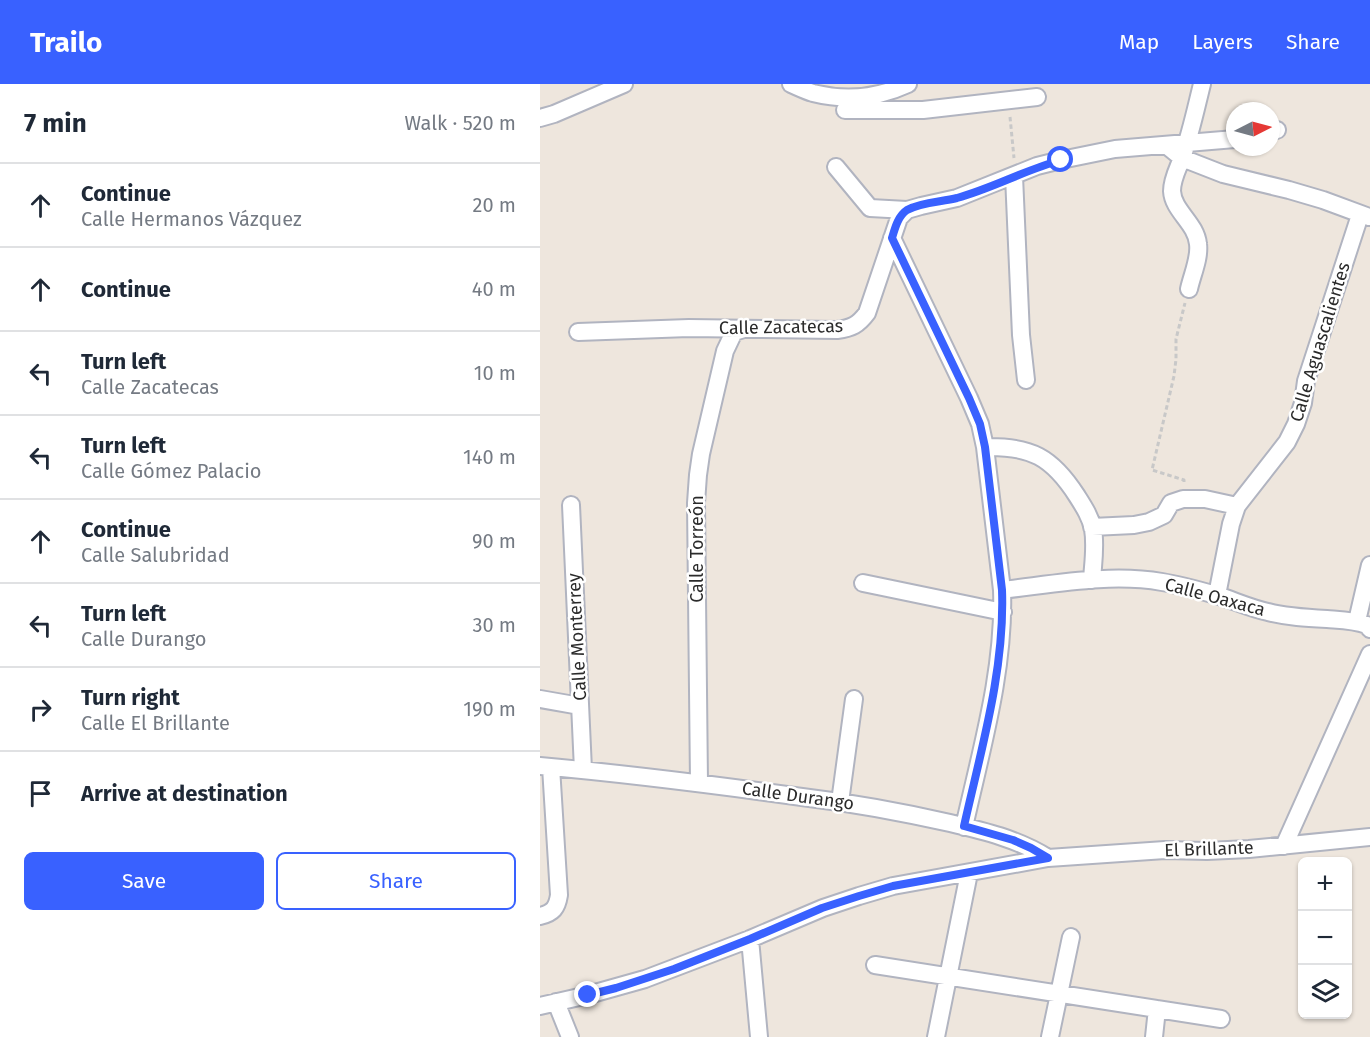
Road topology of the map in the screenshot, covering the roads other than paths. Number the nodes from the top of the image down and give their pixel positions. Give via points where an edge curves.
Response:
1 (624, 84) edge
2 (791, 84) edge
3 (862, 84) edge
4 (1202, 84) edge
5 (905, 85) edge
6 (881, 94) junction
7 (1037, 97) dead end
8 (845, 110) dead end
9 (923, 110) junction
10 (540, 118) edge
11 (1226, 141) edge
12 (1184, 151) junction
13 (836, 167) dead end
14 (1015, 169) junction
15 (907, 210) junction
16 (1365, 216) edge
17 (892, 238) junction
18 (1189, 289) road end
19 (744, 329) junction
20 (578, 332) dead end
21 (1026, 380) dead end
22 (985, 447) junction
23 (571, 505) dead end
24 (1237, 506) junction
25 (1092, 527) junction
26 (1370, 565) edge
27 (1092, 580) junction
28 (863, 583) dead end
29 (1368, 583) edge
30 (1002, 590) junction
31 (1217, 595) junction
32 (1003, 612) junction
33 (1363, 625) edge
34 (1370, 654) edge
35 (540, 699) edge
36 (854, 699) dead end
37 (580, 706) junction
38 (545, 766) edge
39 (583, 770) junction
40 (699, 783) junction
41 (840, 802) junction
42 (964, 826) junction
43 (1370, 837) edge
44 (1284, 846) junction
45 (1048, 858) junction
46 (969, 873) junction
47 (540, 916) edge
48 (1071, 938) dead end
49 (750, 939) junction
50 (875, 965) dead end
51 (947, 977) junction
52 (1059, 994) junction
53 (548, 1004) edge
54 (1157, 1009) junction
55 (1221, 1019) dead end
56 (570, 1037) edge
57 (759, 1037) edge
58 (936, 1037) edge
59 (1050, 1037) edge
60 (1154, 1037) edge

1 - 10 street
2 - 6 street via 836,97
3 - 6 street
4 - 12 street
5 - 6 street
5 - 9 street
7 - 9 street
8 - 9 street
11 - 12 street
12 - 14 street via 1166,144 1115,149
12 - 16 street via 1223,174 1323,200
12 - 18 street via 1172,191 1174,202 1198,244
13 - 15 street via 870,208
14 - 15 street via 957,198
14 - 21 street
15 - 17 street, Calle Zacatecas via 899,218
16 - 24 street, Calle Aguascalientes via 1306,381 1296,424 1287,442
17 - 19 street, Calle Zacatecas via 867,313 850,328
17 - 22 street via 969,398
19 - 20 street, Calle Zacatecas
19 - 40 street, Calle Torreón via 734,332 725,351 698,476
22 - 25 street via 1024,450 1055,468 1088,513
22 - 30 street
23 - 37 street, Calle Monterrey
24 - 25 street via 1205,499 1177,501 1164,515 1149,522
24 - 31 street, Calle Aguascalientes
25 - 27 street
26 - 29 street
27 - 30 street, Calle Oaxaca
27 - 31 street, Calle Oaxaca via 1142,579
28 - 32 street
29 - 33 street
30 - 32 street
31 - 33 street, Calle Oaxaca via 1269,613
32 - 42 street via 994,689
34 - 44 street
35 - 37 street
36 - 41 street
37 - 39 street, Calle Monterrey
38 - 39 street, Calle Durango
38 - 47 street via 560,895 552,912
39 - 40 street, Calle Durango
40 - 41 street, Calle Durango
41 - 42 street, Calle Durango
42 - 45 street, Calle Durango via 1013,840
43 - 44 street, El Brillante
44 - 45 street, El Brillante
45 - 46 street, El Brillante
46 - 49 street, El Brillante via 859,896
46 - 51 street
48 - 52 street
49 - 53 street, El Brillante via 645,979
49 - 57 street
50 - 51 street
51 - 52 street
51 - 58 street
52 - 54 street
52 - 59 street
53 - 56 street
54 - 55 street
54 - 60 street

